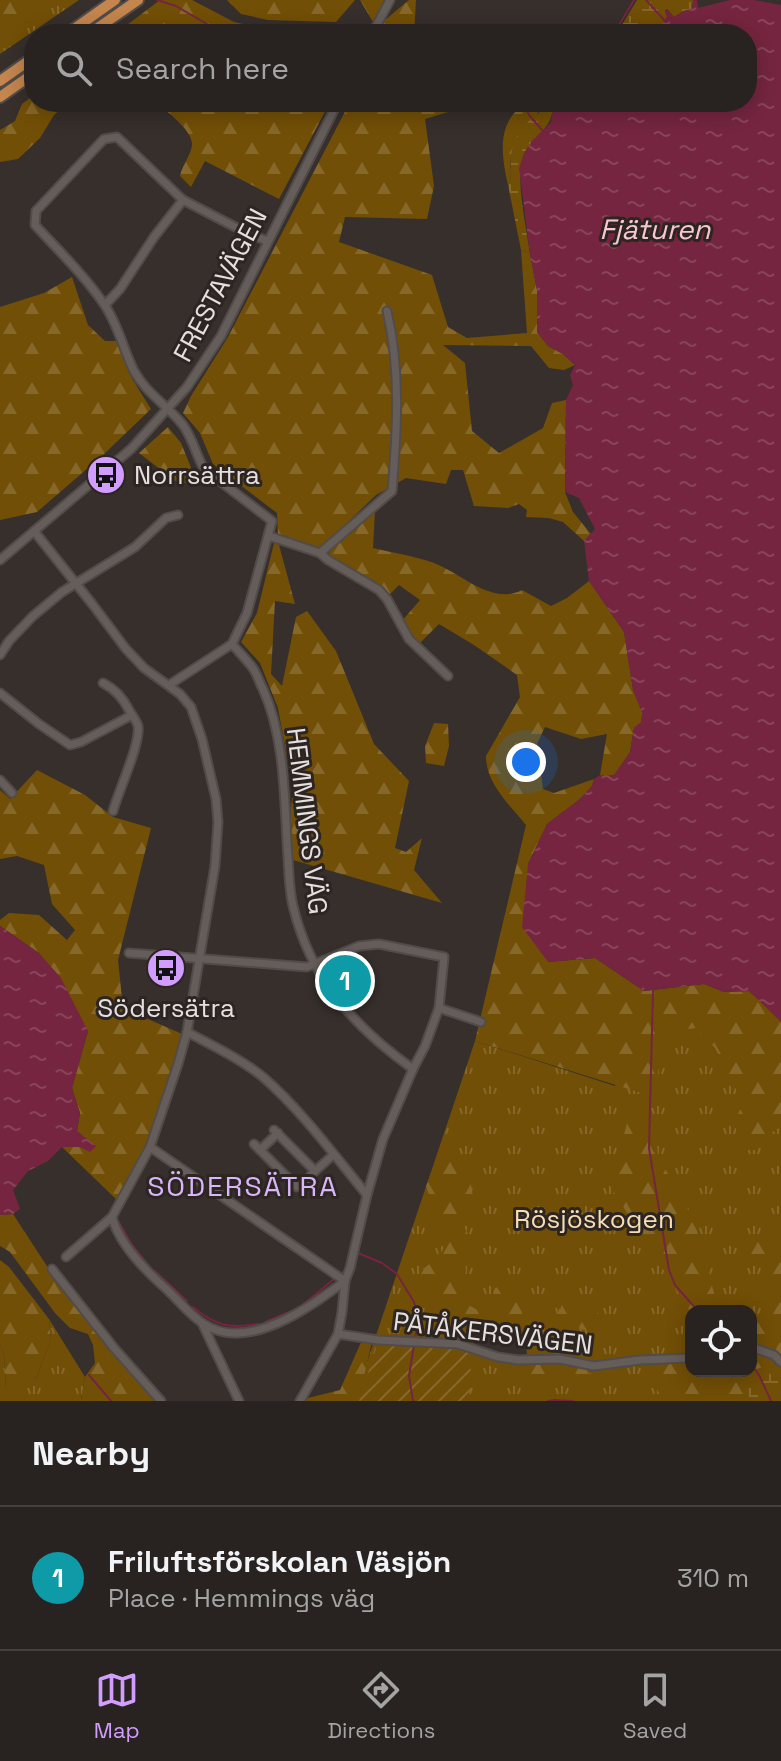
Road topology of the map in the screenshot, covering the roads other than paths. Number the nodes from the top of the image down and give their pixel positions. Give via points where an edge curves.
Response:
1 (138, 0) edge
2 (390, 0) edge
3 (113, 2) edge
4 (81, 24) edge
5 (103, 24) edge
6 (377, 24) edge
7 (24, 64) edge
8 (24, 80) edge
9 (0, 81) edge
10 (0, 97) edge
11 (333, 112) edge
12 (183, 200) junction
13 (267, 241) junction
14 (105, 305) junction
15 (387, 311) dead end
16 (168, 409) junction
17 (178, 515) dead end
18 (34, 531) junction
19 (269, 536) junction
20 (320, 553) junction
21 (0, 560) edge
22 (76, 584) junction
23 (232, 644) junction
24 (0, 655) edge
25 (448, 676) dead end
26 (103, 683) dead end
27 (169, 685) junction
28 (0, 693) edge
29 (132, 715) junction
30 (0, 780) edge
31 (12, 793) dead end
32 (113, 811) dead end
33 (129, 953) dead end
34 (200, 959) junction
35 (314, 964) junction
36 (439, 1008) junction
37 (481, 1022) dead end
38 (187, 1032) junction
39 (413, 1069) junction
40 (150, 1147) junction
41 (333, 1155) junction
42 (315, 1171) junction
43 (367, 1195) junction
44 (112, 1217) junction
45 (66, 1257) dead end
46 (52, 1269) dead end
47 (345, 1281) junction
48 (202, 1323) junction
49 (338, 1334) junction
50 (781, 1347) edge
51 (757, 1348) edge
52 (774, 1355) junction
53 (685, 1358) edge
54 (781, 1362) edge
55 (161, 1401) edge
56 (239, 1401) edge
57 (300, 1401) edge

1 - 5 highway
2 - 6 street
3 - 4 highway
7 - 9 highway
8 - 10 highway
11 - 13 street, FRESTAVÄGEN
12 - 13 street
12 - 14 street
12 - 14 street via 117,137 104,139 36,211 35,225
13 - 16 street, FRESTAVÄGEN via 221,336
14 - 16 street via 134,371
15 - 20 street via 397,430 392,491
16 - 18 street, FRESTAVÄGEN via 131,449
16 - 19 street via 183,425 204,469 272,521
17 - 22 street via 166,518 135,547
18 - 21 street, FRESTAVÄGEN
18 - 22 street
19 - 20 street
19 - 23 street via 247,613
20 - 25 street via 379,590 409,639
22 - 24 street via 33,616
22 - 27 street via 126,649
23 - 27 street
23 - 35 street, HEMMINGS VÄG via 253,668 271,707 293,905
26 - 29 street via 124,700
27 - 34 street via 195,715 217,807 215,863
28 - 29 street via 70,745
29 - 32 street via 137,741
30 - 31 street
33 - 34 street
34 - 35 street
34 - 38 street
35 - 36 street via 379,944 444,957
35 - 39 street, HEMMINGS VÄG via 352,1019
36 - 37 street
36 - 39 street
38 - 40 street
38 - 41 street via 262,1077
39 - 43 street via 383,1139
40 - 44 street
40 - 47 street
41 - 42 street
41 - 43 street
42 - 42 street via 297,1187 257,1147 276,1131
43 - 47 street
44 - 45 street
44 - 48 street via 149,1273
46 - 55 street
47 - 48 street via 308,1308 254,1331 220,1331
47 - 49 street
48 - 56 street
49 - 53 street, PÅTÅKERSVÄGEN via 458,1344 498,1357 594,1366
49 - 57 street
50 - 52 street
51 - 52 street
52 - 54 street

